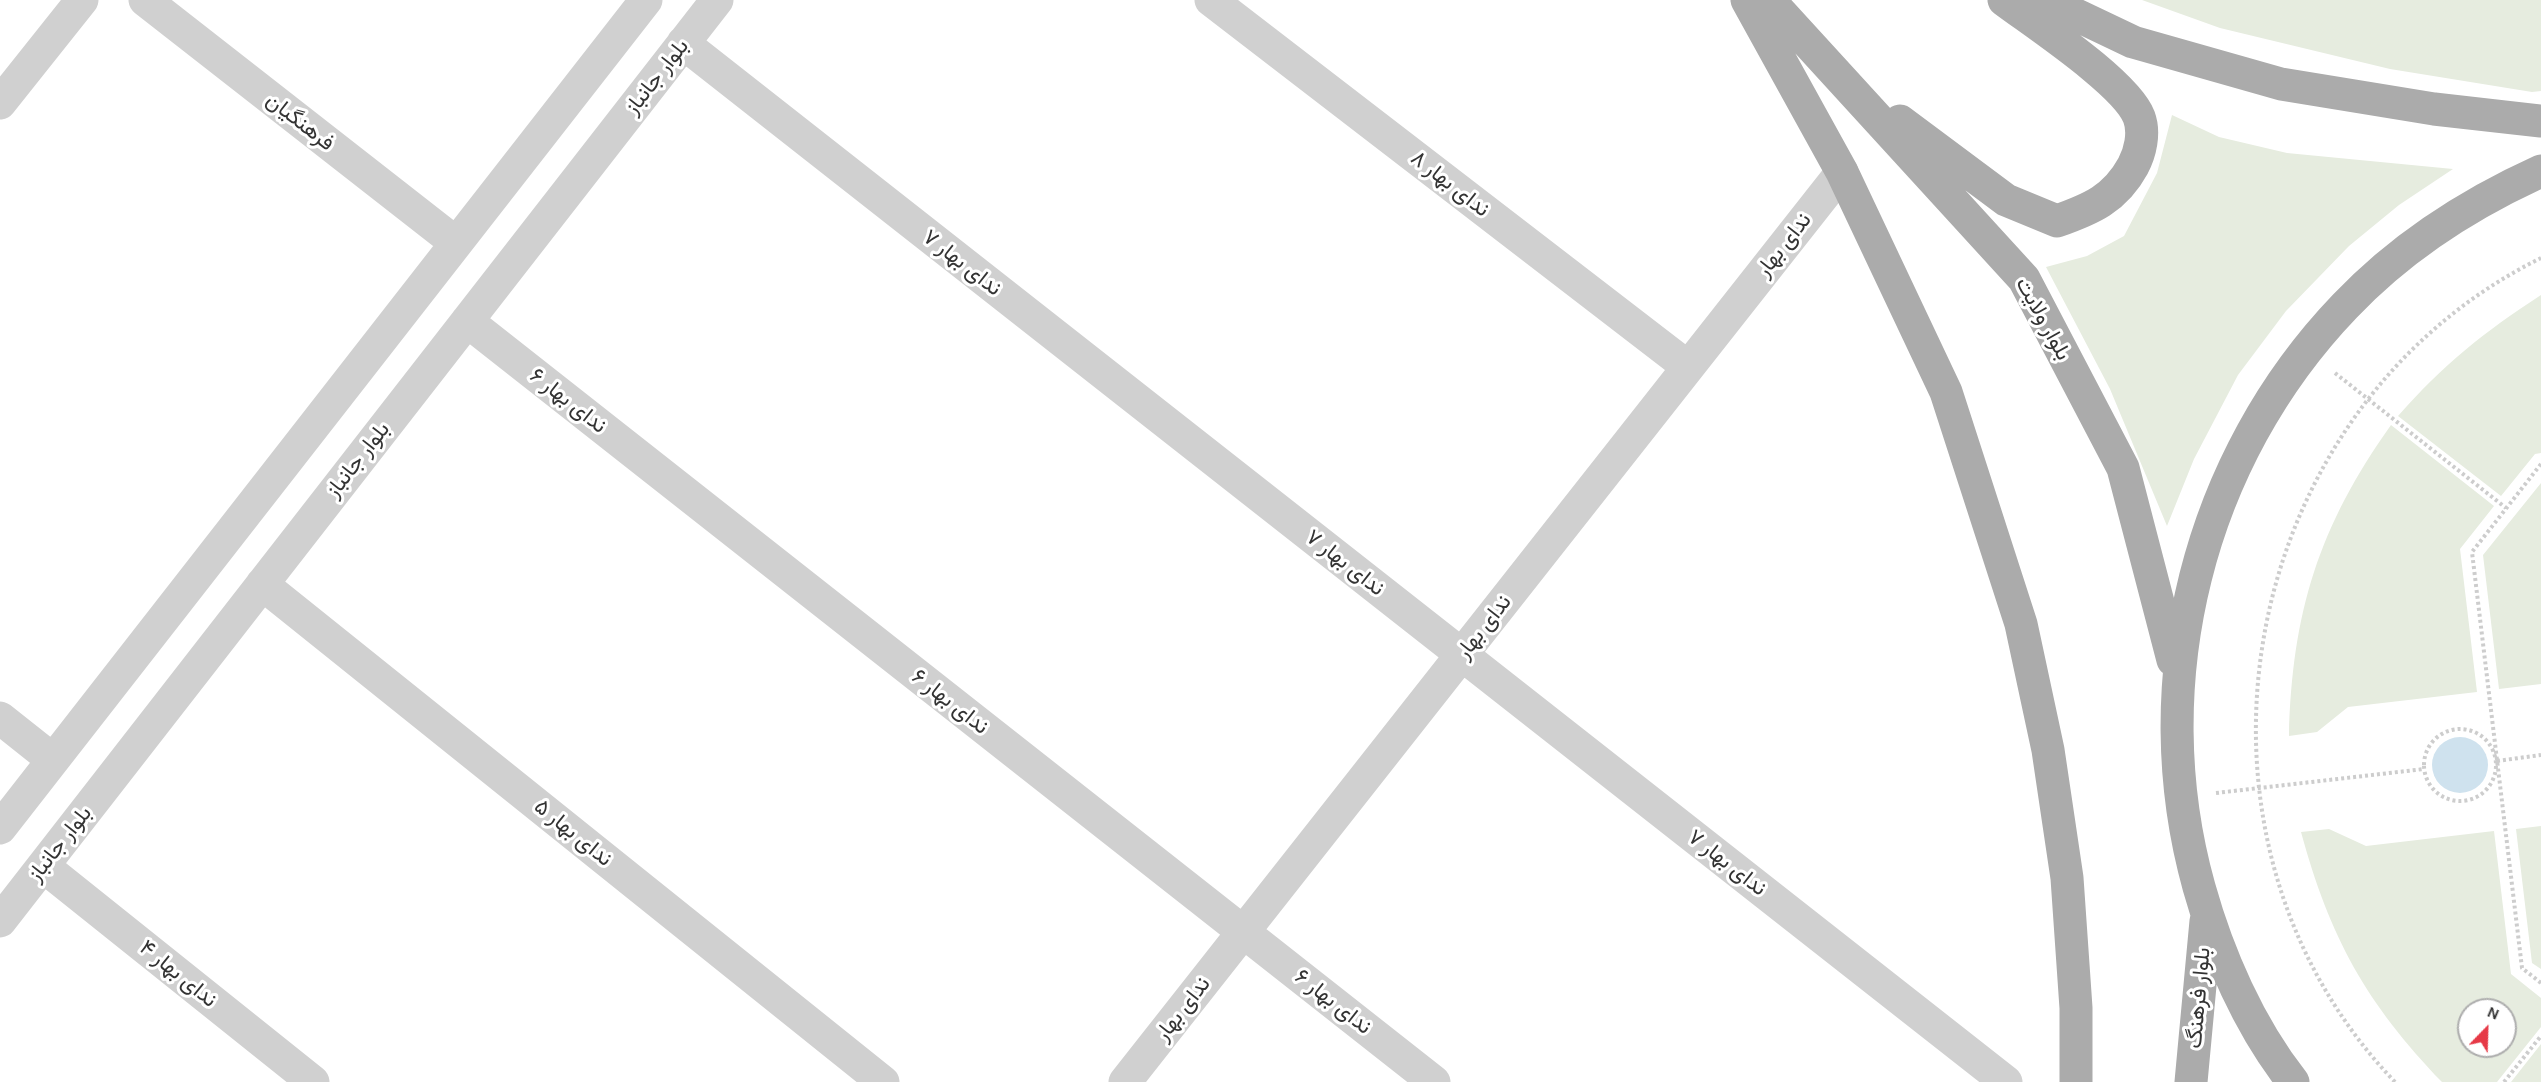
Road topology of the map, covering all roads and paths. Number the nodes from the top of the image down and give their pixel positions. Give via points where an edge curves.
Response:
1 (82, 0) edge
2 (145, 0) edge
3 (646, 0) edge
4 (717, 0) edge
5 (1211, 0) edge
6 (1747, 0) edge
7 (1769, 0) edge
8 (2004, 0) edge
9 (2045, 0) edge
10 (683, 43) junction
11 (1841, 77) junction
12 (0, 103) edge
13 (2541, 121) edge
14 (2541, 171) edge
15 (1842, 172) junction
16 (456, 243) junction
17 (2541, 258) edge
18 (467, 321) junction
19 (2306, 351) junction
20 (1688, 367) junction
21 (2368, 399) junction
22 (2541, 464) edge
23 (2506, 508) junction
24 (262, 584) junction
25 (1462, 655) junction
26 (2178, 678) junction
27 (0, 718) edge
28 (2541, 756) edge
29 (53, 760) junction
30 (2497, 761) junction
31 (2424, 769) junction
32 (2259, 788) junction
33 (2180, 797) junction
34 (0, 828) edge
35 (43, 866) junction
36 (2206, 914) junction
37 (0, 921) edge
38 (1244, 932) junction
39 (2541, 983) edge
40 (2541, 1036) edge
41 (314, 1082) edge
42 (883, 1082) edge
43 (1125, 1082) edge
44 (1434, 1082) edge
45 (2006, 1082) edge
46 (2076, 1082) edge
47 (2192, 1082) edge
48 (2293, 1082) edge
49 (2395, 1082) edge
50 (2504, 1082) edge

1 - 12 street
2 - 16 street, فرهنگیان
3 - 16 street
4 - 10 street, بلوار جانباز
5 - 20 street, ندای بهار ۸
6 - 15 main road
7 - 11 main road, بلوار ولایت
8 - 11 main road via 2117,86 2139,118 2141,152 2124,184 2095,207 2057,221 2006,200
9 - 13 main road via 2133,42 2281,84 2434,109
10 - 18 street, بلوار جانباز
10 - 25 street, ندای بهار ۷
11 - 26 main road, بلوار ولایت via 2024,279 2123,468
14 - 19 main road via 2486,197 2436,229 2345,306
15 - 20 street, ندای بهار
15 - 46 main road via 1946,392 2021,624 2049,750 2067,878 2076,1008
16 - 29 street
17 - 21 path via 2481,293 2440,325
18 - 24 street, بلوار جانباز
18 - 38 street, ندای بهار ۶
19 - 21 path
19 - 26 main road via 2271,399 2217,505 2185,619
20 - 25 street, ندای بهار
21 - 23 path
21 - 32 path via 2312,486 2274,583 2256,685
22 - 23 path
23 - 30 path via 2472,552
24 - 35 street, بلوار جانباز
24 - 42 street, ندای بهار ۵
25 - 38 street, ندای بهار
25 - 45 street, ندای بهار ۷
26 - 33 main road via 2176,738
27 - 29 street
28 - 30 path
29 - 34 street
30 - 31 path via 2496,775 2489,787 2464,801 2438,793 2428,783
30 - 31 path via 2483,736 2456,729 2442,733 2432,742 2425,755
30 - 39 path via 2522,968
31 - 32 path
32 - 33 path
32 - 49 path via 2270,849 2300,938 2351,1028
33 - 36 main road via 2190,856
35 - 37 street, بلوار جانباز
35 - 41 street, ندای بهار ۴
36 - 47 main road, بلوار فرهنگ
36 - 48 main road via 2254,1022
38 - 43 street, ندای بهار
38 - 44 street, ندای بهار ۶
40 - 50 path

